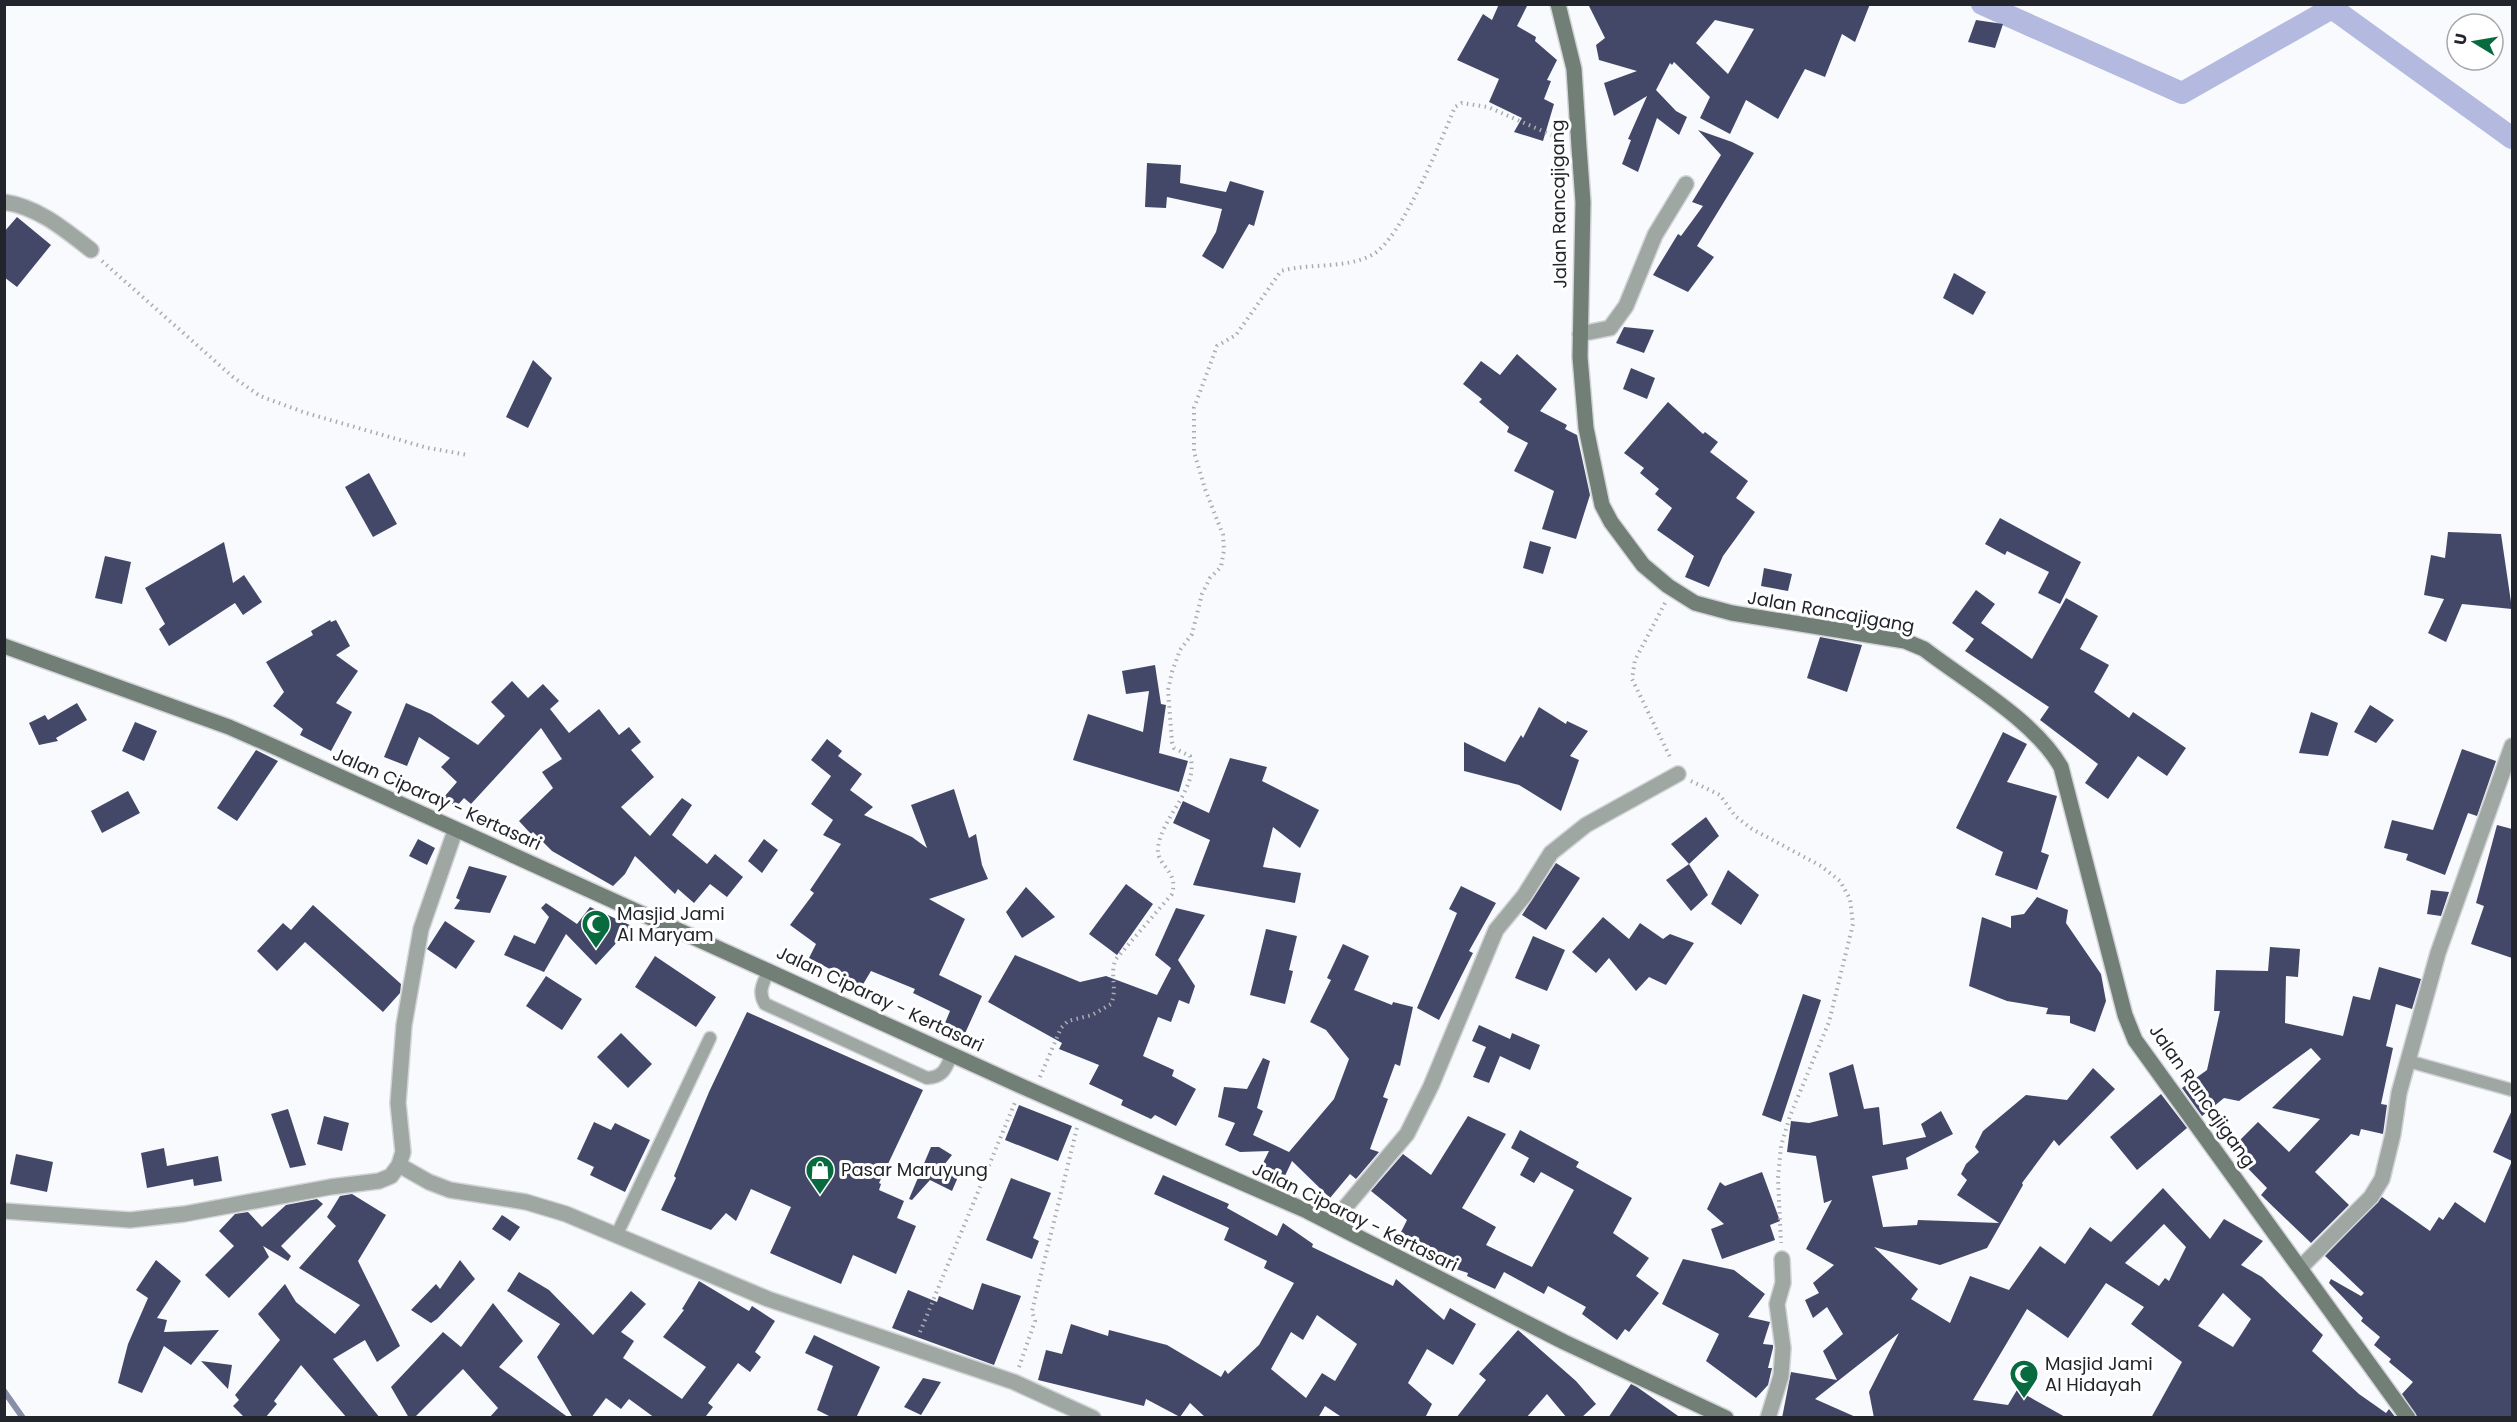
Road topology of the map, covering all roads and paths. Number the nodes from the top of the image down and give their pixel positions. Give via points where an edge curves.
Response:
1 (1558, 4) edge
2 (1579, 147) junction
3 (1686, 184) dead end
4 (4, 202) edge
5 (90, 250) joint
6 (1580, 334) junction
7 (468, 455) dead end
8 (1673, 589) junction
9 (4, 646) edge
10 (2512, 746) edge
11 (1678, 774) junction
12 (455, 831) junction
13 (769, 970) junction
14 (710, 1038) dead end
15 (952, 1054) junction
16 (2408, 1061) junction
17 (1028, 1089) junction
18 (2512, 1090) edge
19 (1082, 1113) junction
20 (399, 1165) junction
21 (4, 1211) edge
22 (1332, 1223) junction
23 (617, 1234) junction
24 (1782, 1259) joint
25 (2301, 1267) junction
26 (913, 1349) junction
27 (1014, 1382) junction
28 (1093, 1418) edge
29 (1726, 1418) edge
30 (1768, 1418) edge
31 (2408, 1418) edge

1 - 2 main road, Jalan Rancajigang via 1574,69
2 - 6 main road, Jalan Rancajigang
2 - 17 path via 1488,107 1462,103 1455,107 1407,211 1373,255 1281,271 1242,328 1231,340 1217,346 1194,408 1194,452 1223,534 1224,550 1221,567 1202,594 1192,634 1180,650 1168,690 1174,748 1190,756 1191,764 1181,800 1158,848 1175,883 1172,894 1116,959 1112,970 1116,988 1111,1004 1068,1022 1061,1029
3 - 6 street via 1655,236 1626,306 1610,328
4 - 5 street via 23,205 60,226
5 - 7 path via 233,377 260,396 408,442
6 - 8 main road, Jalan Rancajigang via 1586,429 1602,505 1643,565
8 - 11 path via 1635,660 1632,679
8 - 25 main road, Jalan Rancajigang via 1695,603 1732,613 1905,641 1933,656 2051,749 2061,767 2125,1015 2135,1040
9 - 12 main road, Jalan Ciparay - Kertasari via 229,727
10 - 16 street via 2438,953
11 - 22 street via 1586,825 1551,853 1524,896 1496,930 1407,1134
11 - 24 path via 1720,795 1735,816 1752,829 1821,866 1840,881 1850,899 1854,924 1829,1022 1781,1146 1778,1178
12 - 13 main road, Jalan Ciparay - Kertasari
12 - 20 street via 421,929 404,1025 398,1103 403,1152
13 - 15 main road, Jalan Ciparay - Kertasari
13 - 15 lane via 761,988 760,997 765,1004 927,1078 944,1073
14 - 23 lane
15 - 17 main road, Jalan Ciparay - Kertasari
16 - 18 lane
16 - 25 street via 2382,1179 2371,1197
17 - 19 main road, Jalan Ciparay - Kertasari
17 - 26 path
19 - 22 main road, Jalan Ciparay - Kertasari
19 - 27 path via 1032,1311 1035,1321
20 - 21 street via 391,1176 379,1181 152,1218 130,1220
20 - 23 street via 450,1190 526,1202
22 - 29 main road, Jalan Ciparay - Kertasari via 1564,1342
23 - 26 street via 768,1299
24 - 30 street via 1783,1283 1778,1304 1783,1348 1781,1376
25 - 31 main road, Jalan Rancajigang
26 - 27 street
27 - 28 street

